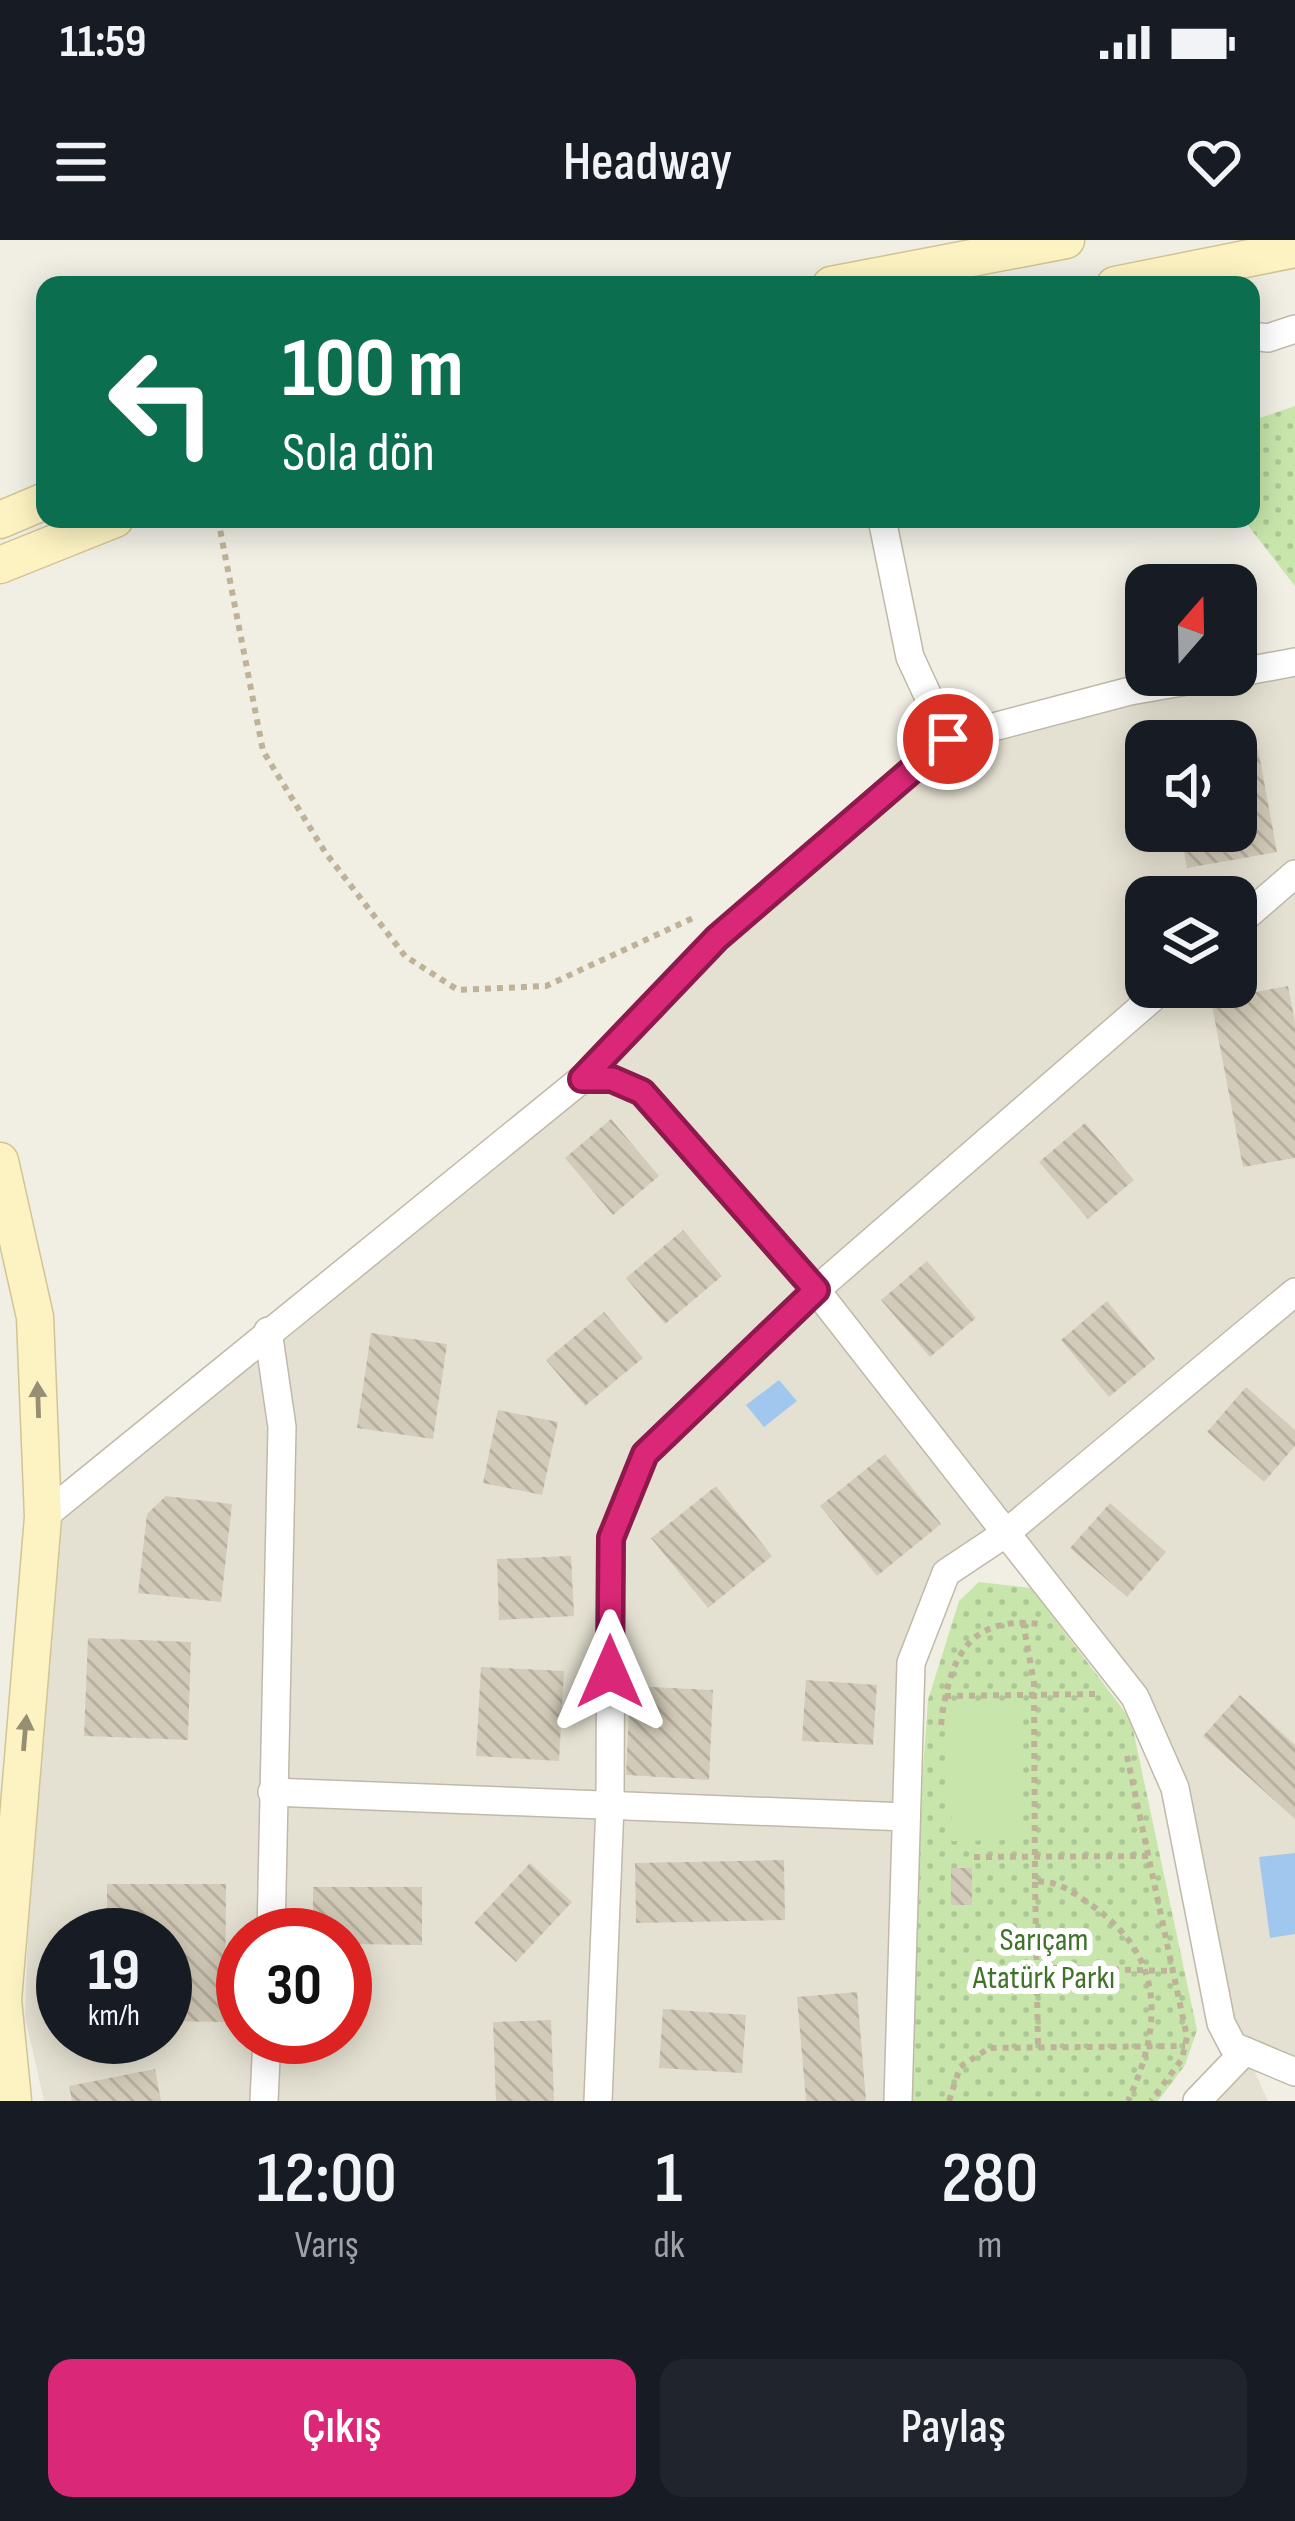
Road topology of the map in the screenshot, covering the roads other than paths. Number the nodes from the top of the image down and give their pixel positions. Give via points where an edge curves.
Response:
1 (1066, 240) edge
2 (1295, 249) edge
3 (878, 276) edge
4 (1162, 276) edge
5 (1295, 328) edge
6 (1260, 337) edge
7 (36, 505) edge
8 (0, 520) edge
9 (93, 528) edge
10 (884, 528) edge
11 (0, 566) edge
12 (1295, 662) edge
13 (1257, 669) edge
14 (1125, 692) edge
15 (948, 739) junction
16 (1295, 874) edge
17 (1257, 907) edge
18 (1141, 1008) edge
19 (582, 1079) junction
20 (0, 1161) edge
21 (816, 1290) junction
22 (1295, 1292) edge
23 (268, 1330) junction
24 (43, 1517) junction
25 (1006, 1533) junction
26 (272, 1792) junction
27 (610, 1805) junction
28 (906, 1817) junction
29 (271, 1908) edge
30 (1245, 2051) junction
31 (266, 2064) edge
32 (1295, 2072) edge
33 (13, 2101) edge
34 (264, 2101) edge
35 (598, 2101) edge
36 (898, 2101) edge
37 (1198, 2101) edge

1 - 3 main road
2 - 4 main road
5 - 6 street
7 - 8 main road
9 - 11 main road
10 - 15 street via 910,657
12 - 13 street
14 - 15 street
15 - 19 street via 717,938
16 - 17 street
18 - 21 street
19 - 21 street via 612,1079 642,1092
19 - 23 street
24 -> 20 main road via 35,1317
21 - 25 street
21 - 27 street via 645,1454 611,1538
22 - 25 street
23 - 24 street
23 - 26 street via 282,1427
33 -> 24 main road via 3,2000
25 - 28 street via 946,1573 925,1623 911,1663
25 - 30 street via 1135,1696 1175,1788 1221,2023
26 - 27 street
26 - 29 street
27 - 28 street
27 - 35 street
28 - 36 street
30 - 32 street
30 - 37 street
31 - 34 street

